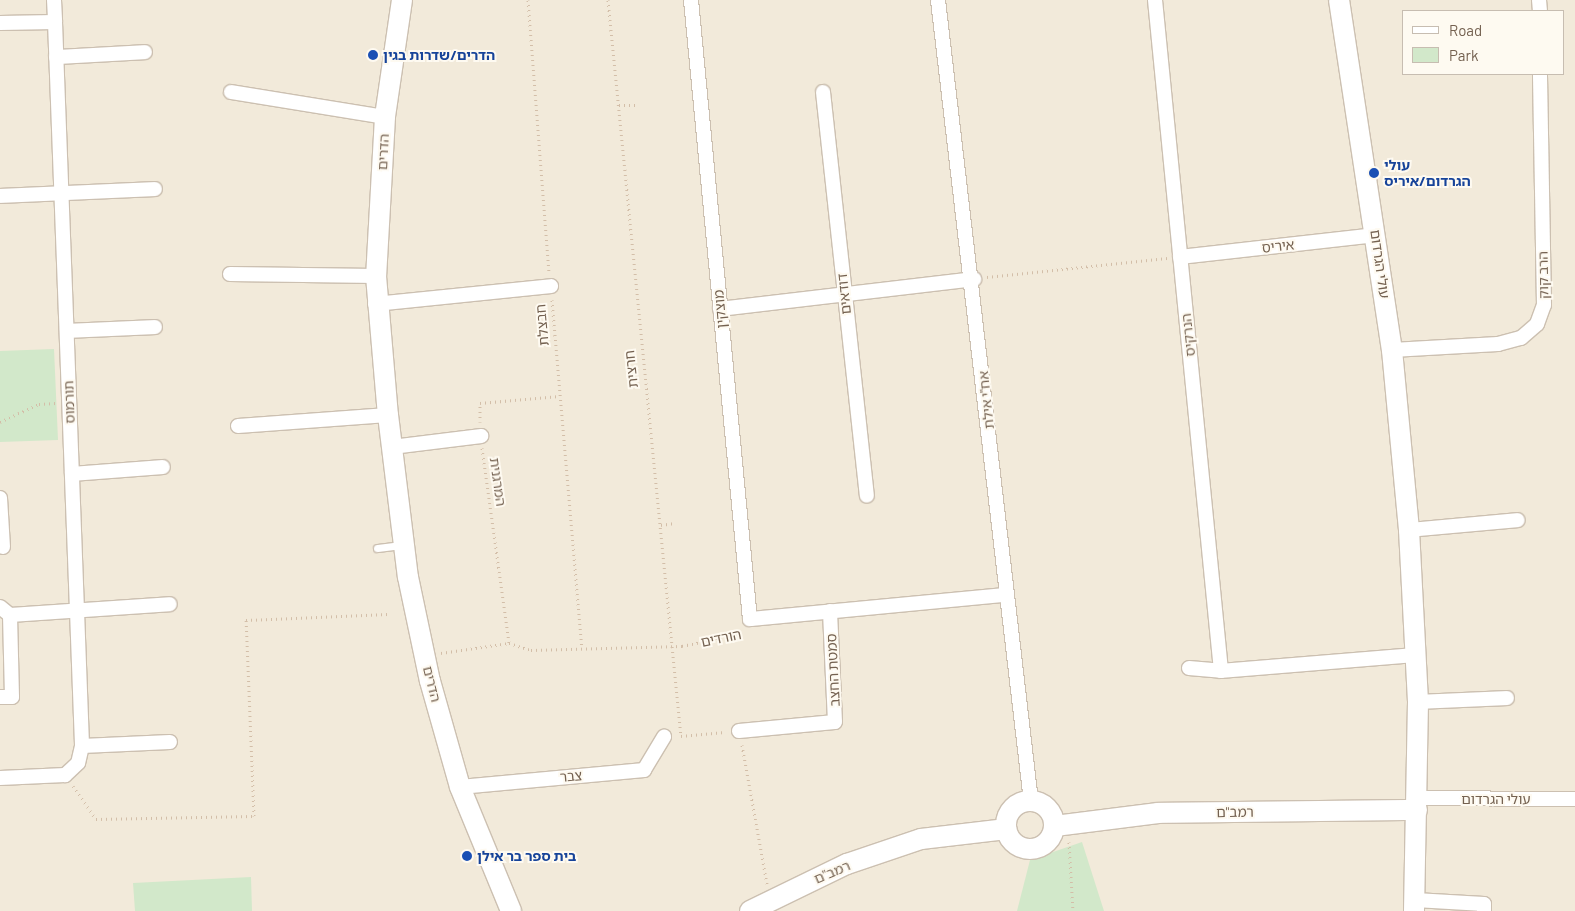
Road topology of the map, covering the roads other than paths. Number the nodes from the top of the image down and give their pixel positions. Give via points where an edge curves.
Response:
1 (54, 0) edge
2 (402, 0) edge
3 (691, 0) edge
4 (938, 0) edge
5 (1155, 0) edge
6 (1339, 0) edge
7 (55, 22) junction
8 (0, 23) edge
9 (145, 52) dead end
10 (56, 57) junction
11 (1540, 75) edge
12 (231, 92) dead end
13 (824, 92) dead end
14 (385, 117) junction
15 (154, 189) dead end
16 (62, 195) junction
17 (0, 196) edge
18 (1376, 236) junction
19 (1180, 257) junction
20 (230, 274) dead end
21 (376, 276) junction
22 (974, 279) junction
23 (550, 286) road end
24 (844, 294) junction
25 (375, 304) junction
26 (720, 309) junction
27 (155, 327) dead end
28 (67, 331) junction
29 (1392, 350) junction
30 (388, 415) junction
31 (238, 426) dead end
32 (481, 436) road end
33 (392, 447) junction
34 (163, 467) dead end
35 (72, 474) junction
36 (867, 496) dead end
37 (0, 498) edge
38 (1518, 520) dead end
39 (1409, 530) junction
40 (404, 545) junction
41 (3, 547) dead end
42 (377, 548) dead end
43 (1006, 595) junction
44 (170, 604) dead end
45 (5, 611) edge
46 (78, 611) junction
47 (830, 611) junction
48 (750, 619) joint
49 (1417, 654) junction
50 (1189, 668) dead end
51 (1221, 671) junction
52 (0, 697) edge
53 (1507, 698) dead end
54 (1418, 702) junction
55 (739, 731) road end
56 (664, 737) road end
57 (170, 742) dead end
58 (82, 746) junction
59 (0, 778) edge
60 (460, 787) junction
61 (1575, 799) edge
62 (1031, 800) junction
63 (1417, 804) junction
64 (1061, 825) junction
65 (1006, 829) junction
66 (1415, 906) edge
67 (511, 911) edge
68 (750, 911) edge
69 (1484, 911) edge

1 - 7 street, תורמוס
2 - 14 street, הדרים
3 - 26 street, מוצקין
4 - 22 street, אח"י אילת
5 - 19 street, הנרקיס
6 - 18 street, עולי הגרדום
7 - 8 street
7 - 10 street, תורמוס
9 - 10 street
10 - 16 street, תורמוס
11 - 29 street, הרב קוק via 1544,305 1537,324 1521,338 1498,344
12 - 14 street
13 - 24 street, דודאים
14 - 21 street, הדרים
15 - 16 street
16 - 17 street
16 - 28 street, תורמוס
18 - 19 street, איריס
18 - 29 street, עולי הגרדום
19 - 51 street, הנרקיס
20 - 21 street
21 - 25 street, הדרים
22 - 24 street
22 - 43 street, אח"י אילת
23 - 25 street
24 - 26 street
24 - 36 street, דודאים
25 - 30 street, הדרים
26 - 48 street, מוצקין
27 - 28 street
28 - 35 street, תורמוס
29 - 39 street, עולי הגרדום
30 - 31 street
30 - 33 street, הדרים
32 - 33 street
33 - 40 street, הדרים
34 - 35 street
35 - 46 street, תורמוס
37 - 41 street
38 - 39 street
39 - 49 street, עולי הגרדום
40 - 42 lane
40 - 60 street, הדרים via 424,655
43 - 47 street, הורדים
43 - 62 street, אח"י אילת
44 - 46 street
45 - 46 street
45 - 52 street via 12,697
46 - 58 street, תורמוס
47 - 48 street, הורדים
47 - 55 street, סמטת החצב via 835,722
49 - 51 street
49 - 54 street, עולי הגרדום
50 - 51 street
53 - 54 street
54 - 63 street, עולי הגרדום
56 - 60 street, צבר via 644,770
57 - 58 street
58 - 59 street, תורמוס via 78,763 65,775
60 - 67 street, הדרים
61 - 63 street, עולי הגרדום
62 - 64 street via 1050,810
62 - 65 street via 1016,806
63 - 64 street, רמב"ם via 1158,813
63 - 66 street, עולי הגרדום
64 - 65 street via 1046,844 1030,849 1014,843
65 - 68 street, רמב"ם via 921,839 847,864
66 - 69 street, עולי הגרדום via 1484,904

